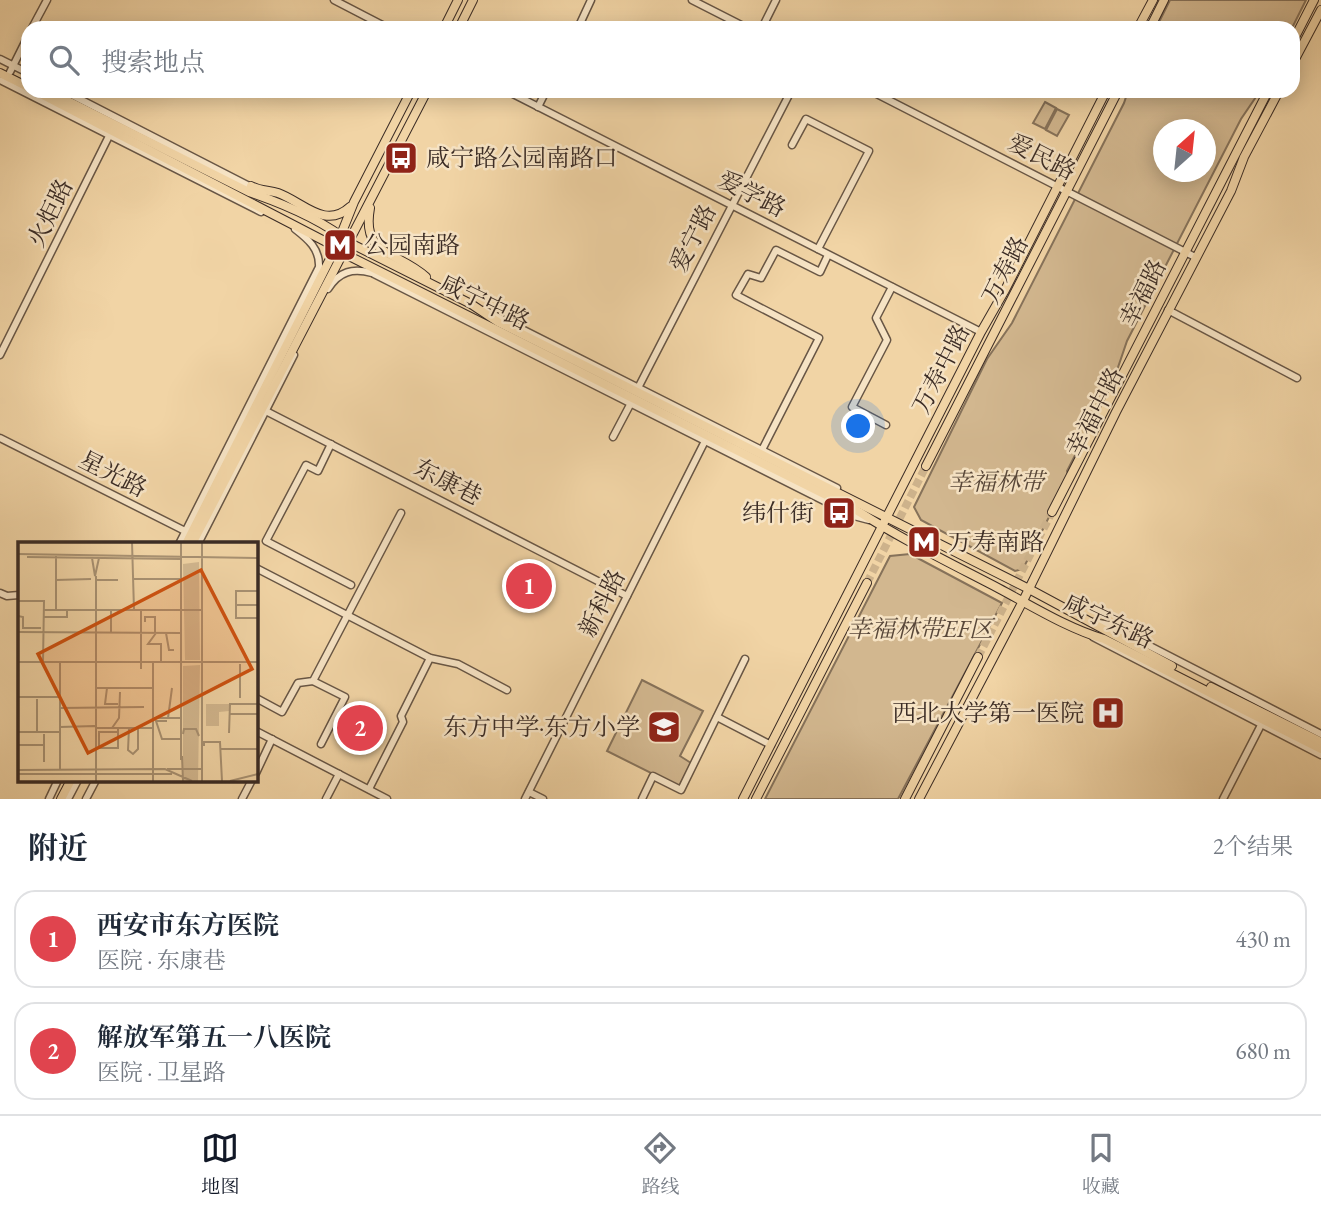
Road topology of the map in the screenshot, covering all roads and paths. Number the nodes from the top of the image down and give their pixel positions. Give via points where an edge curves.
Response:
1 (47, 0) edge
2 (334, 0) edge
3 (458, 0) edge
4 (472, 0) edge
5 (592, 0) edge
6 (692, 0) edge
7 (776, 0) edge
8 (1153, 0) edge
9 (1164, 0) edge
10 (1314, 0) edge
11 (1321, 10) edge
12 (36, 21) edge
13 (374, 21) edge
14 (447, 21) edge
15 (462, 21) edge
16 (582, 21) edge
17 (733, 21) edge
18 (766, 21) edge
19 (1142, 21) edge
20 (1154, 21) edge
21 (1300, 27) edge
22 (21, 47) edge
23 (1300, 50) edge
24 (0, 59) edge
25 (0, 67) edge
26 (7, 70) edge
27 (0, 80) edge
28 (21, 81) edge
29 (21, 89) edge
30 (40, 98) edge
31 (49, 98) edge
32 (59, 98) edge
33 (78, 98) edge
34 (407, 98) edge
35 (423, 98) edge
36 (521, 98) edge
37 (542, 98) edge
38 (787, 98) edge
39 (885, 98) edge
40 (1103, 98) edge
41 (1114, 98) edge
42 (1264, 98) edge
43 (1275, 98) edge
44 (538, 107) junction
45 (112, 130) junction
46 (792, 145) dead end
47 (251, 186) junction
48 (1058, 186) junction
49 (1067, 191) junction
50 (269, 199) junction
51 (372, 199) junction
52 (354, 202) junction
53 (731, 205) junction
54 (1058, 208) junction
55 (285, 222) junction
56 (340, 234) junction
57 (350, 243) junction
58 (1026, 248) junction
59 (818, 249) junction
60 (339, 250) junction
61 (1185, 251) junction
62 (828, 255) junction
63 (1195, 257) junction
64 (367, 265) junction
65 (374, 274) junction
66 (436, 286) junction
67 (892, 287) junction
68 (1168, 310) junction
69 (981, 332) junction
70 (1, 352) edge
71 (1297, 378) dead end
72 (635, 395) junction
73 (258, 407) junction
74 (886, 425) dead end
75 (709, 433) junction
76 (613, 437) dead end
77 (0, 438) edge
78 (331, 444) junction
79 (762, 450) junction
80 (926, 466) tunnel mouth
81 (1052, 512) tunnel mouth
82 (401, 513) dead end
83 (887, 517) junction
84 (882, 527) junction
85 (194, 538) edge
86 (257, 569) edge
87 (867, 583) tunnel mouth
88 (351, 585) dead end
89 (1029, 589) junction
90 (0, 593) edge
91 (18, 595) edge
92 (627, 596) junction
93 (1023, 601) junction
94 (347, 616) junction
95 (1093, 622) junction
96 (1088, 634) junction
97 (978, 657) tunnel mouth
98 (430, 658) junction
99 (745, 659) dead end
100 (313, 681) junction
101 (507, 690) dead end
102 (257, 699) edge
103 (717, 717) junction
104 (1261, 725) junction
105 (257, 732) edge
106 (1321, 734) edge
107 (272, 740) junction
108 (1321, 742) edge
109 (321, 744) dead end
110 (771, 745) junction
111 (1321, 749) edge
112 (1321, 755) edge
113 (258, 764) edge
114 (759, 768) junction
115 (339, 774) junction
116 (57, 782) edge
117 (64, 782) edge
118 (70, 782) edge
119 (77, 782) edge
120 (95, 782) edge
121 (251, 782) edge
122 (369, 789) junction
123 (529, 792) junction
124 (49, 799) edge
125 (56, 799) edge
126 (61, 799) edge
127 (68, 799) edge
128 (86, 799) edge
129 (242, 799) edge
130 (326, 799) edge
131 (387, 799) edge
132 (525, 799) edge
133 (543, 799) edge
134 (642, 799) edge
135 (743, 799) edge
136 (749, 799) edge
137 (756, 799) edge
138 (905, 799) edge
139 (919, 799) edge
140 (1223, 799) edge

1 - 12 street
2 - 13 street
3 - 14 main road
4 - 15 main road
5 - 16 street
6 - 17 street
7 - 18 street
8 - 19 main road
9 - 20 main road
10 - 21 main road
11 - 23 main road
22 - 26 street
24 - 26 street
25 - 26 main road
26 - 28 main road
27 - 29 street
30 - 45 street
31 - 45 main road, 咸宁中路
32 - 45 main road, 咸宁中路
33 - 47 street
34 - 52 main road
35 - 51 main road
36 - 44 street, 爱学路
37 - 44 street
38 - 53 street, 爱宁路
39 - 48 street, 爱民路
40 - 48 main road, 万寿中路
41 - 49 main road, 万寿路
42 - 61 main road, 幸福路
43 - 63 main road, 幸福中路
44 - 53 street, 爱学路
45 - 50 main road, 咸宁中路
45 - 55 main road, 咸宁中路
45 - 70 street, 火炬路
46 - 59 street via 806,119 869,151
47 - 50 street
47 - 52 main road via 277,192 326,217 345,212
48 - 49 street, 爱民路
48 - 58 main road, 万寿中路
49 - 54 main road, 万寿路
49 - 61 street, 爱民路
50 - 56 main road, 咸宁中路
51 - 57 main road
51 - 66 main road via 368,226 373,243
52 - 56 main road
53 - 59 street, 爱学路
53 - 72 street, 爱宁路
54 - 58 main road
54 - 80 main road, 万寿路
55 - 60 main road, 咸宁中路
55 - 73 street via 314,246 319,267
56 - 57 main road, 咸宁中路
56 - 60 main road
57 - 60 main road
57 - 66 main road, 咸宁中路
58 - 69 main road, 万寿中路
59 - 62 street, 爱学路
60 - 64 main road, 咸宁中路
60 - 73 main road
61 - 63 street, 爱民路
61 - 81 main road, 幸福路
62 - 67 street, 爱学路
62 - 79 street via 820,272 776,250 761,278 748,274 736,295 819,338
63 - 68 main road, 幸福中路
64 - 65 street
64 - 72 main road, 咸宁中路
65 - 72 street
65 - 73 street via 349,271 334,280
66 - 72 main road, 咸宁中路
67 - 69 street, 爱学路
67 - 74 street via 876,318 887,340 852,407
68 - 71 street
68 - 89 main road, 幸福中路
69 - 83 main road, 万寿中路
72 - 75 main road, 咸宁中路
72 - 76 street, 爱宁路
73 - 78 street, 东康巷
73 - 85 main road
75 - 79 street
75 - 83 main road, 咸宁中路
75 - 84 main road, 咸宁中路
75 - 92 street, 新科路
77 - 85 street, 星光路
78 - 88 street via 318,471 306,465 266,541
78 - 92 street, 东康巷
79 - 83 street
82 - 94 street
83 - 84 main road
83 - 89 main road, 咸宁东路
84 - 93 main road, 咸宁东路
84 - 110 main road
86 - 94 street
87 - 137 main road
89 - 93 main road, 幸福中路
89 - 95 main road, 咸宁东路
90 - 91 street
92 - 123 street, 新科路
93 - 96 main road, 咸宁东路
93 - 139 main road, 幸福中路
94 - 98 street
94 - 100 street
95 - 106 street via 1109,625
95 - 108 main road, 咸宁东路
96 - 104 street
96 - 111 main road, 咸宁东路
97 - 138 main road
98 - 101 street via 458,664
98 - 122 street
99 - 103 street
100 - 102 street via 298,683 282,712
100 - 109 street via 345,697
103 - 110 street
103 - 134 street via 681,790 653,776
104 - 112 street
104 - 140 street
105 - 107 street
107 - 113 street
107 - 115 street
110 - 114 main road
114 - 135 main road
114 - 136 main road
115 - 122 street
115 - 130 street
116 - 124 street
117 - 125 main road
118 - 126 main road
119 - 127 street
120 - 128 street
121 - 129 street
122 - 131 street
123 - 132 street, 新科路
123 - 133 street

